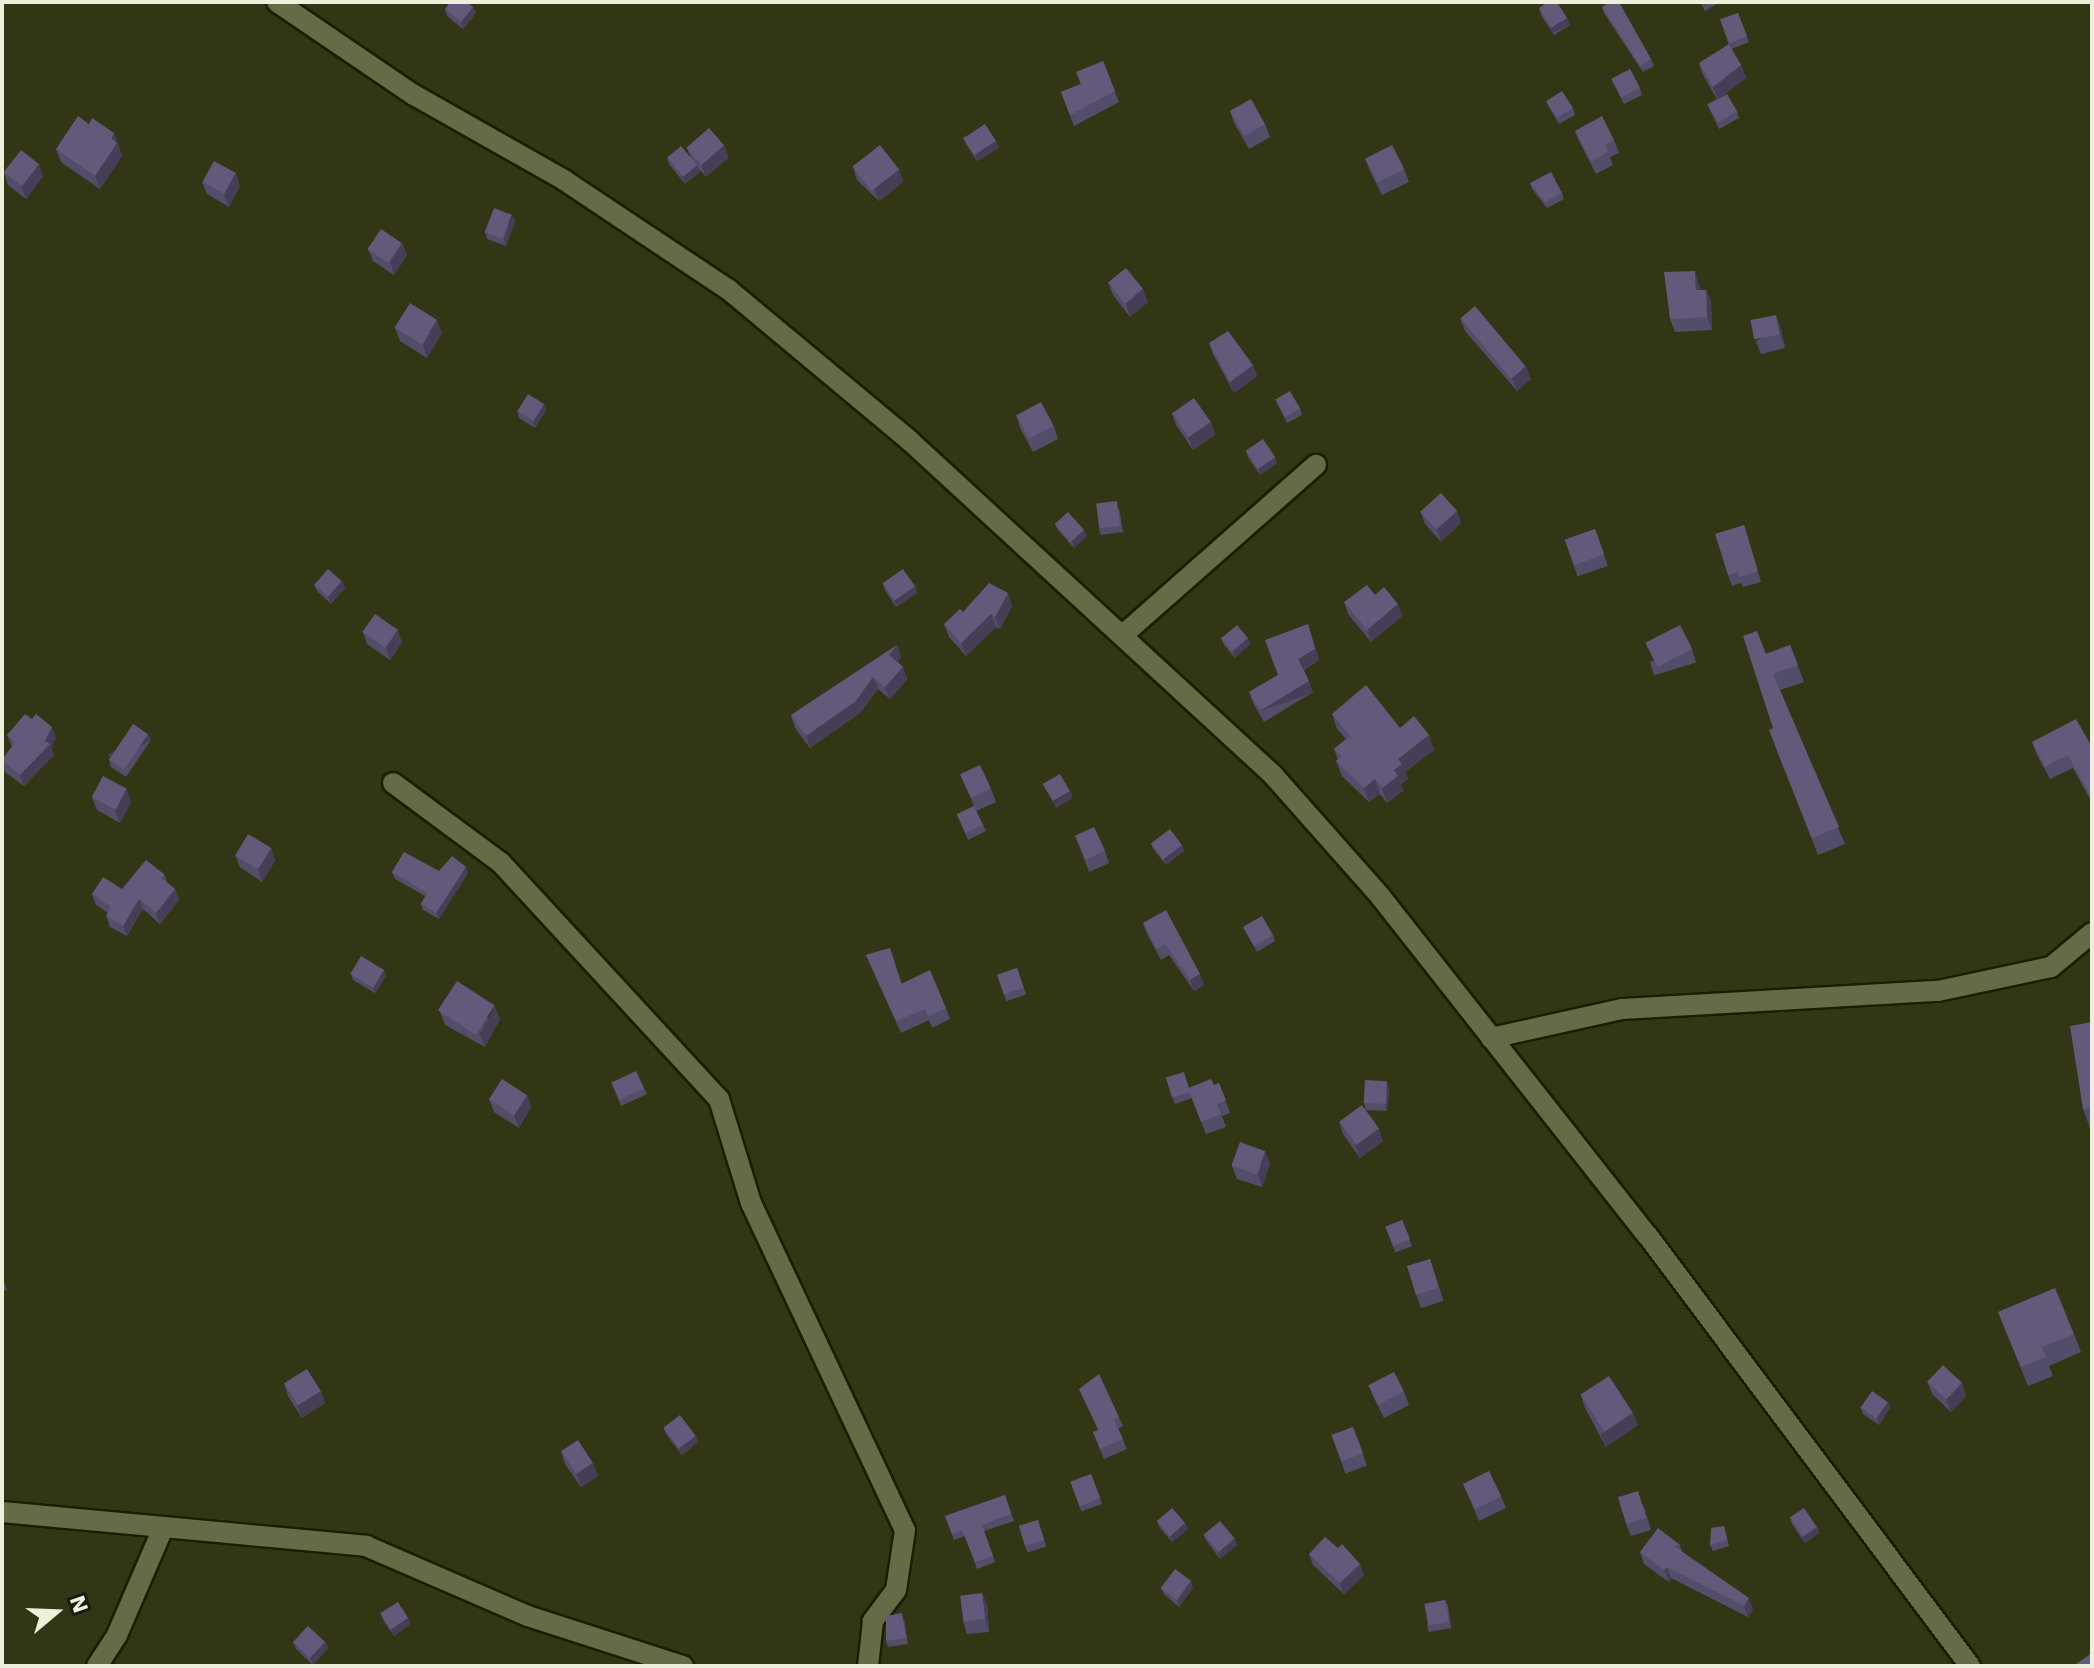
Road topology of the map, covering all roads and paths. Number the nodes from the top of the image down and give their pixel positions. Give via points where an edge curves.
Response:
1 (277, 2) edge
2 (1316, 465) dead end
3 (1124, 634) junction
4 (393, 783) dead end
5 (2092, 933) edge
6 (1491, 1038) junction
7 (2, 1512) edge
8 (163, 1528) junction
9 (97, 1666) edge
10 (683, 1666) edge
11 (868, 1666) edge
12 (1970, 1666) edge

1 - 3 street via 368,66 564,180 729,290 809,352
2 - 3 street
3 - 6 street via 1274,776 1380,896
4 - 11 street via 501,863 719,1099 751,1203 905,1530 896,1590 873,1621
5 - 6 street via 2051,967 1938,991 1612,1010
6 - 12 street via 1648,1236
7 - 8 street
8 - 9 street
8 - 10 street via 366,1546 528,1616

